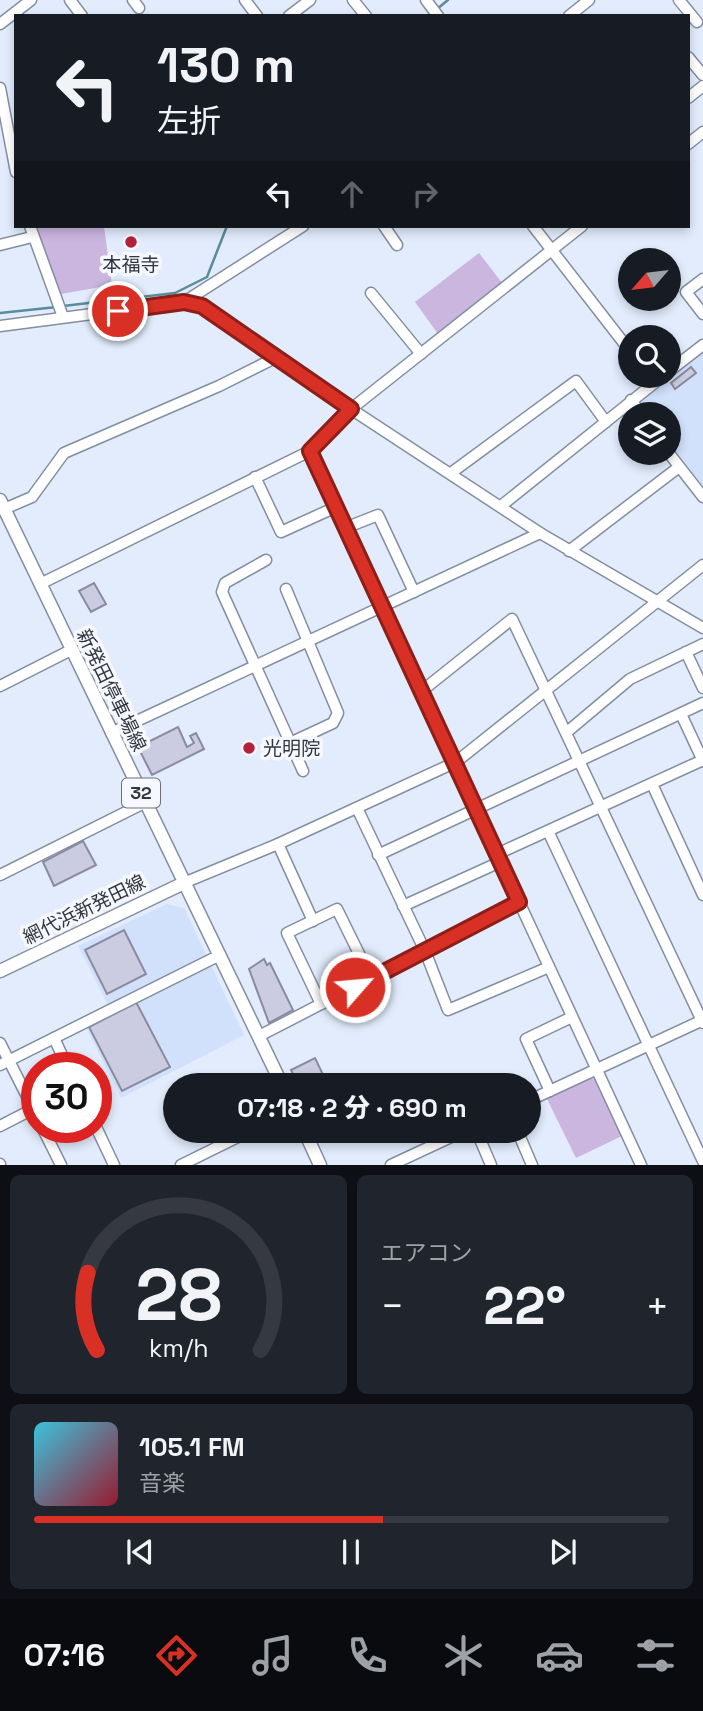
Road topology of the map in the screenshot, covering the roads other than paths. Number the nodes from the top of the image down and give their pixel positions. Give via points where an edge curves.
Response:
1 (31, 0) edge
2 (310, 0) edge
3 (353, 0) edge
4 (569, 0) edge
5 (589, 0) edge
6 (679, 0) edge
7 (573, 13) edge
8 (292, 14) edge
9 (364, 14) edge
10 (700, 20) edge
11 (0, 24) edge
12 (690, 59) edge
13 (703, 75) edge
14 (0, 88) edge
15 (14, 162) edge
16 (300, 228) edge
17 (385, 228) edge
18 (535, 228) edge
19 (579, 228) edge
20 (31, 231) edge
21 (0, 245) edge
22 (397, 245) dead end
23 (551, 249) junction
24 (703, 279) edge
25 (371, 293) dead end
26 (184, 302) junction
27 (703, 314) edge
28 (63, 317) junction
29 (0, 326) edge
30 (618, 336) edge
31 (703, 345) edge
32 (421, 354) junction
33 (275, 358) junction
34 (681, 362) edge
35 (645, 388) edge
36 (631, 400) joint
37 (351, 409) junction
38 (606, 422) junction
39 (310, 451) junction
40 (679, 467) joint
41 (451, 473) junction
42 (255, 477) junction
43 (703, 497) edge
44 (2, 505) edge
45 (501, 506) junction
46 (336, 507) junction
47 (345, 527) junction
48 (540, 533) junction
49 (569, 551) junction
50 (265, 560) dead end
51 (703, 565) edge
52 (40, 584) junction
53 (286, 589) dead end
54 (414, 592) junction
55 (656, 603) junction
56 (382, 607) junction
57 (703, 628) edge
58 (307, 642) junction
59 (703, 644) edge
60 (72, 650) junction
61 (686, 652) junction
62 (255, 666) junction
63 (0, 686) edge
64 (703, 688) edge
65 (547, 689) junction
66 (423, 690) junction
67 (703, 704) edge
68 (681, 714) junction
69 (567, 732) junction
70 (111, 733) junction
71 (290, 743) junction
72 (581, 761) junction
73 (703, 761) edge
74 (456, 762) junction
75 (303, 771) dead end
76 (652, 784) junction
77 (146, 802) junction
78 (358, 808) junction
79 (603, 808) junction
80 (476, 810) junction
81 (548, 831) junction
82 (278, 844) junction
83 (378, 855) junction
84 (499, 858) junction
85 (0, 875) edge
86 (186, 882) junction
87 (703, 895) edge
88 (519, 902) junction
89 (403, 906) junction
90 (313, 920) junction
91 (425, 951) junction
92 (220, 955) junction
93 (549, 967) junction
94 (0, 971) edge
95 (371, 978) junction
96 (321, 1004) junction
97 (572, 1017) junction
98 (703, 1021) edge
99 (259, 1036) junction
100 (54, 1038) junction
101 (0, 1044) edge
102 (648, 1046) junction
103 (61, 1052) edge
104 (4, 1063) edge
105 (597, 1070) junction
106 (276, 1073) edge
107 (21, 1090) edge
108 (550, 1091) junction
109 (541, 1095) edge
110 (21, 1118) edge
111 (0, 1126) edge
112 (50, 1143) edge
113 (104, 1143) edge
114 (226, 1143) edge
115 (310, 1143) edge
116 (438, 1143) edge
117 (482, 1143) edge
118 (522, 1143) edge
119 (703, 1161) edge
120 (531, 1164) edge
121 (61, 1165) edge
122 (114, 1165) edge
123 (181, 1165) edge
124 (320, 1165) edge
125 (391, 1165) edge
126 (491, 1165) edge
127 (641, 1165) edge

1 - 11 street
2 - 8 street
3 - 9 street
4 - 7 street
5 - 7 street
6 - 10 street
12 - 13 street
14 - 15 street
16 - 26 street
17 - 22 street
18 - 23 street
19 - 23 street
20 - 21 street
20 - 28 street
23 - 30 street
23 - 32 street
24 - 27 street via 686,292
25 - 32 street
26 - 28 street
26 - 33 street via 202,306
28 - 29 street
31 - 34 street
32 - 37 street
33 - 37 street
33 - 44 street via 64,453 32,497
35 - 36 street
36 - 38 street
37 - 39 street
37 - 41 street
38 - 41 street via 576,381
38 - 45 street
39 - 42 street
39 - 46 street
40 - 43 street
40 - 49 street
41 - 45 street
42 - 46 street via 281,532
42 - 52 street
44 - 52 main road, 新発田停車場線 / 32
45 - 48 street
46 - 47 street
47 - 54 street via 378,515
47 - 56 street
48 - 49 street
48 - 54 street
49 - 55 street
50 - 62 street via 225,583 222,592
51 - 55 street
52 - 60 main road, 新発田停車場線 / 32
53 - 58 street
54 - 56 street
55 - 57 street
55 - 65 street
56 - 58 street
56 - 66 street
58 - 62 street
58 - 71 street via 338,713 333,723
59 - 61 street
60 - 63 street
60 - 70 main road, 新発田停車場線 / 32
61 - 64 street
61 - 69 street via 630,679
62 - 70 street
62 - 71 street
65 - 66 street via 512,619
65 - 69 street
65 - 74 street
66 - 74 street
67 - 68 street
68 - 72 street
68 - 73 street
69 - 72 street
70 - 77 main road, 新発田停車場線 / 32
71 - 75 street
72 - 79 street
72 - 80 street
73 - 76 street
74 - 78 street
74 - 80 street
76 - 79 street
76 - 87 street
77 - 85 street
77 - 86 main road, 新発田停車場線 / 32
78 - 82 street
78 - 83 street
79 - 81 street
79 - 98 street
80 - 83 street
80 - 84 street
81 - 84 street
81 - 102 street
82 - 86 street
82 - 90 street
83 - 89 street
84 - 88 street
84 - 89 street
86 - 92 main road, 新発田停車場線 / 32
86 - 94 main road, 網代浜新発田線
88 - 91 street
88 - 93 street
89 - 91 street
90 - 95 street via 337,909
90 - 96 street via 287,933
91 - 93 street via 448,1010
91 - 95 street
92 - 99 main road, 新発田停車場線 / 32
92 - 100 street
93 - 97 street
95 - 96 street
96 - 99 street
97 - 105 street
97 - 108 street via 526,1039
98 - 102 street
99 - 106 main road, 新発田停車場線 / 32
100 - 103 street
100 - 104 street
101 - 104 street
102 - 105 street
102 - 119 street
104 - 107 street
105 - 108 street
105 - 127 street
108 - 109 street
110 - 111 street
112 - 121 street
113 - 122 street
114 - 123 street
115 - 124 main road
116 - 125 street
117 - 126 street
118 - 120 street

